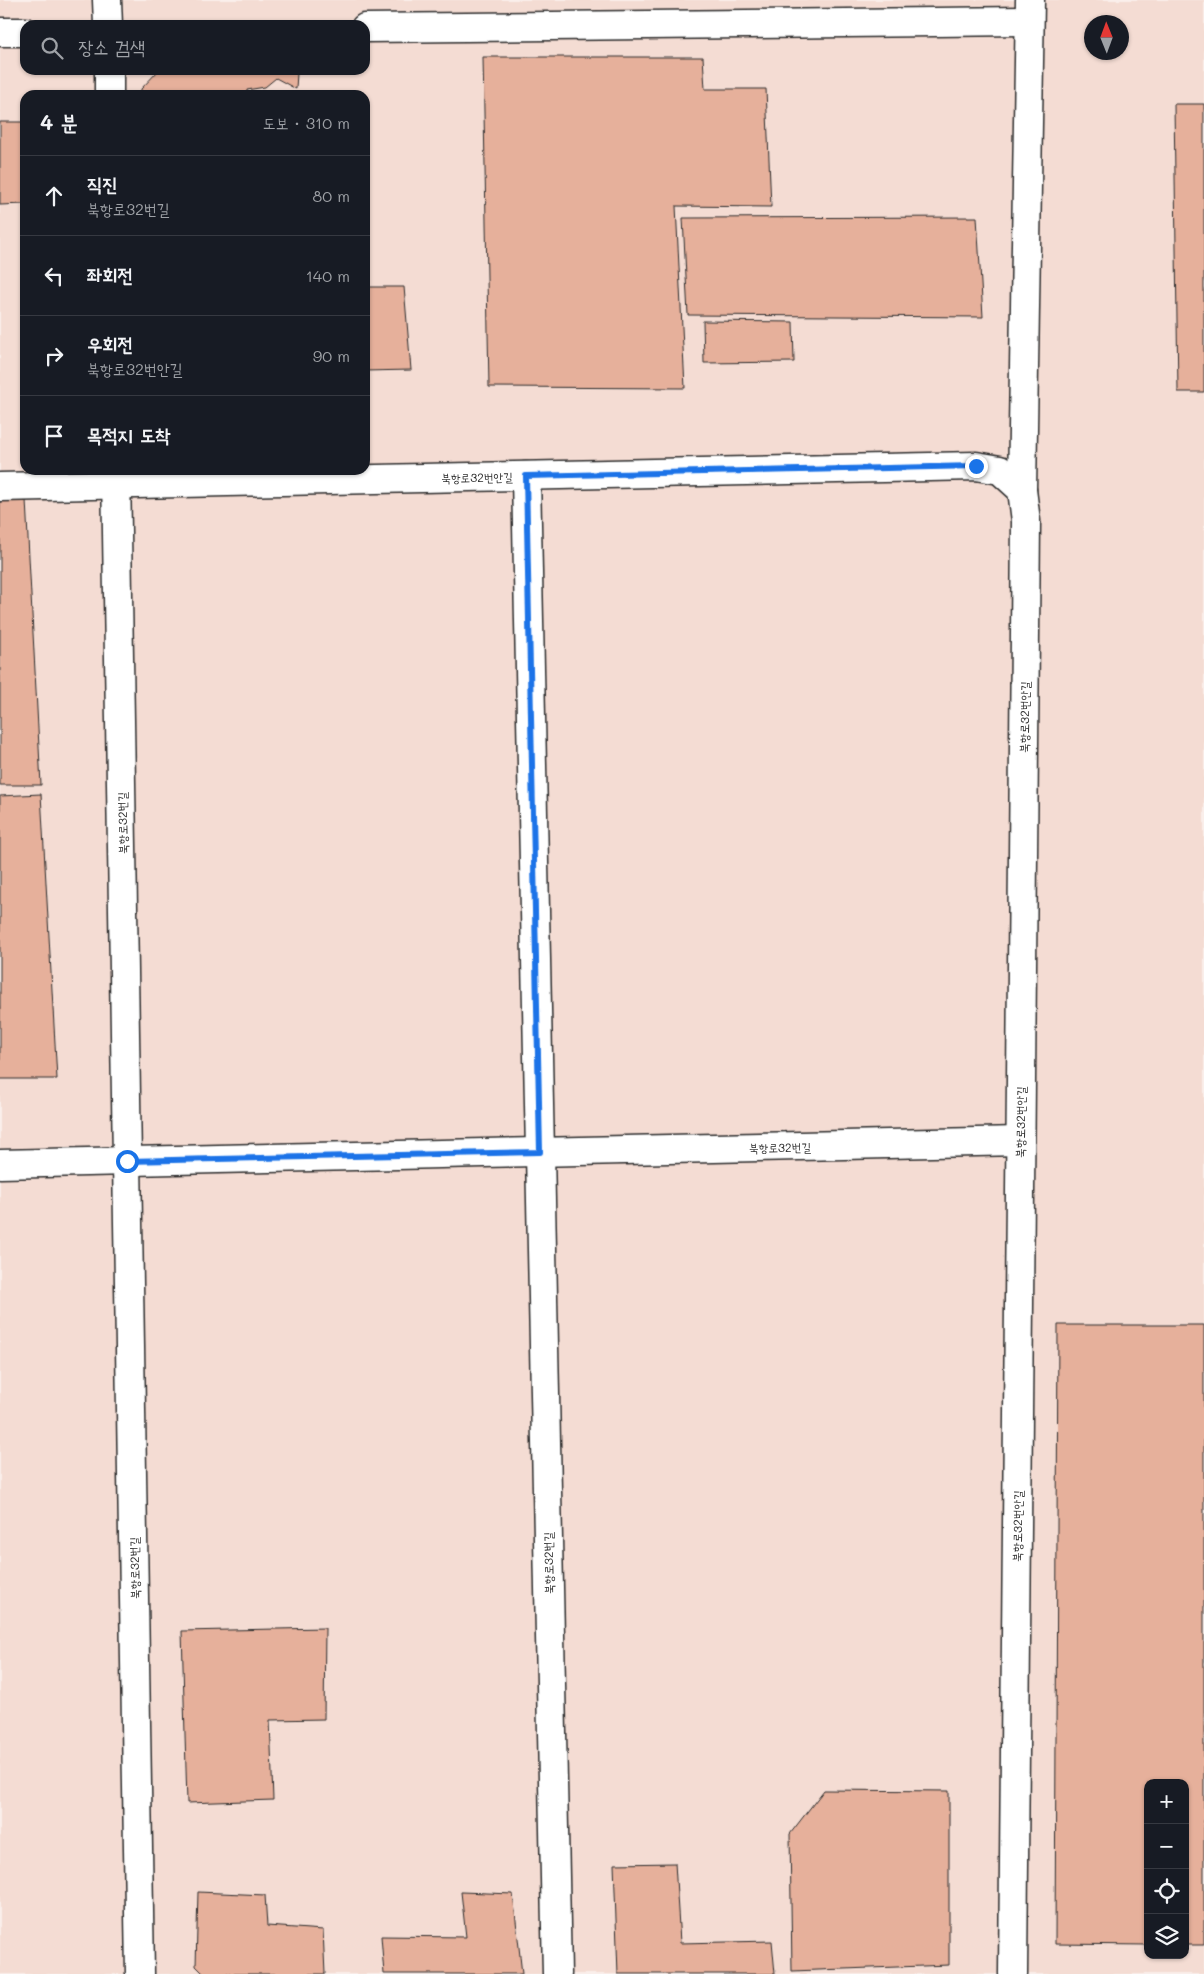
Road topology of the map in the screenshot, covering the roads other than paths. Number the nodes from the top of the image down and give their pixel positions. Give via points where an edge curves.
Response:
1 (107, 0) edge
2 (1029, 10) edge
3 (108, 20) edge
4 (370, 28) edge
5 (0, 32) edge
6 (20, 32) edge
7 (109, 75) edge
8 (109, 90) edge
9 (526, 476) junction
10 (116, 478) edge
11 (0, 487) edge
12 (1022, 490) junction
13 (1020, 1141) junction
14 (540, 1152) junction
15 (127, 1161) junction
16 (0, 1164) edge
17 (140, 1974) edge
18 (557, 1974) edge
19 (1013, 1974) edge

1 - 3 street
2 - 4 street
2 - 12 street
5 - 6 street
7 - 8 street
9 - 10 street, 북항로32번안길
9 - 12 street, 북항로32번안길 via 976,466 1000,470
9 - 14 street
10 - 11 street, 북항로32번안길
10 - 15 street, 북항로32번길
12 - 13 street, 북항로32번안길 via 1026,521
13 - 14 street, 북항로32번길
13 - 19 street, 북항로32번안길
14 - 15 street, 북항로32번길
14 - 18 street, 북항로32번길
15 - 16 street, 북항로32번길
15 - 17 street, 북항로32번길

